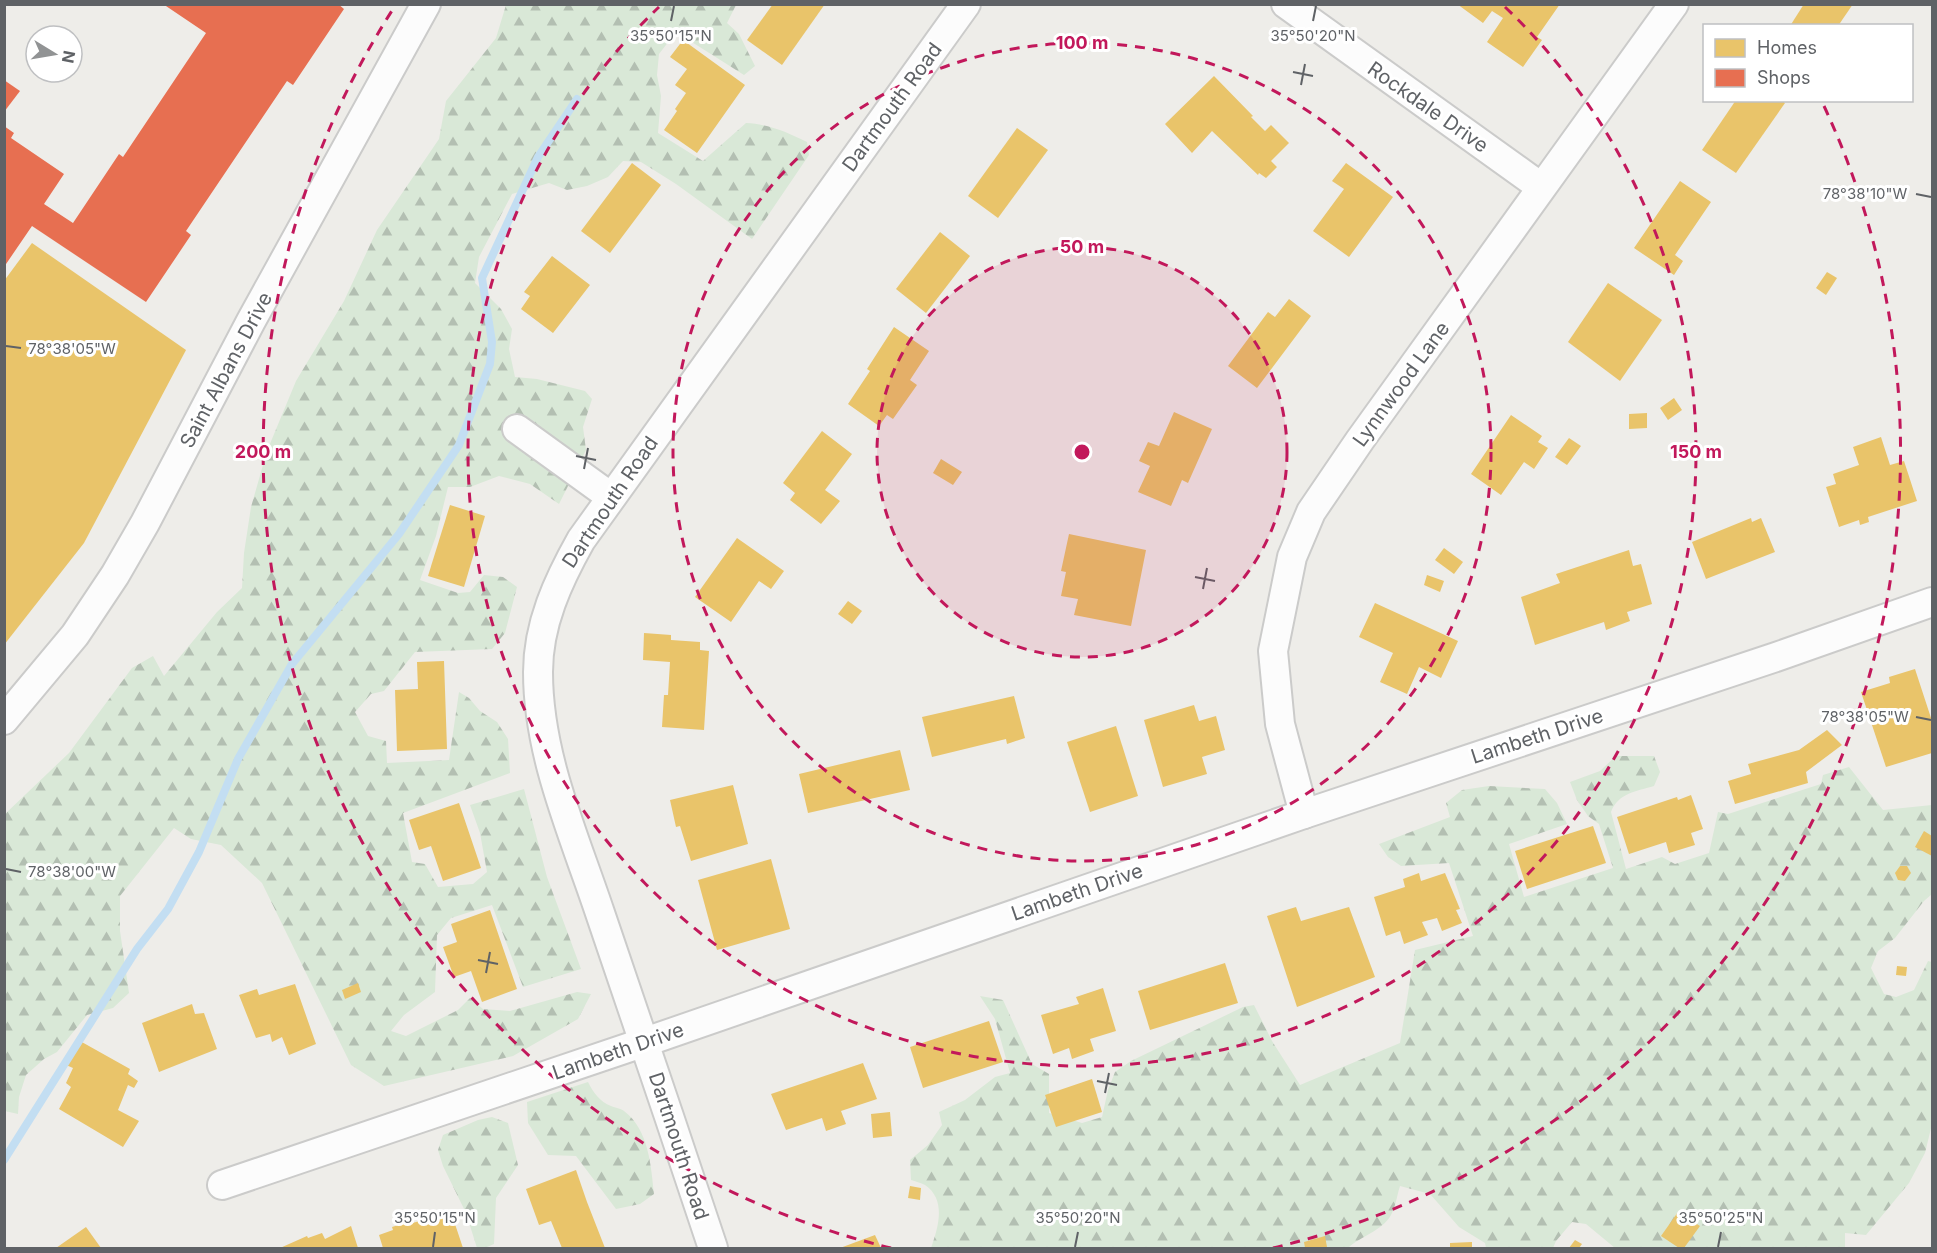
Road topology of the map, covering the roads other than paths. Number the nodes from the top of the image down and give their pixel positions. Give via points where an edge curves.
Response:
1 (966, 4) edge
2 (1286, 4) edge
3 (1674, 4) edge
4 (417, 8) edge
5 (1541, 187) junction
6 (518, 429) dead end
7 (611, 497) junction
8 (1932, 602) edge
9 (4, 720) edge
10 (1304, 814) junction
11 (645, 1042) junction
12 (222, 1185) dead end
13 (713, 1248) edge

1 - 7 street, Dartmouth Road
2 - 5 street, Rockdale Drive
3 - 5 street, Lynnwood Lane
4 - 9 street, Saint Albans Drive via 115,576 75,635
5 - 10 street, Lynnwood Lane via 1339,469 1311,512 1292,557 1273,651 1280,724
6 - 7 street
7 - 11 street, Dartmouth Road via 561,574 548,609 540,650 539,694 552,771
8 - 10 street, Lambeth Drive
10 - 11 street, Lambeth Drive
11 - 12 street, Lambeth Drive
11 - 13 street, Dartmouth Road

